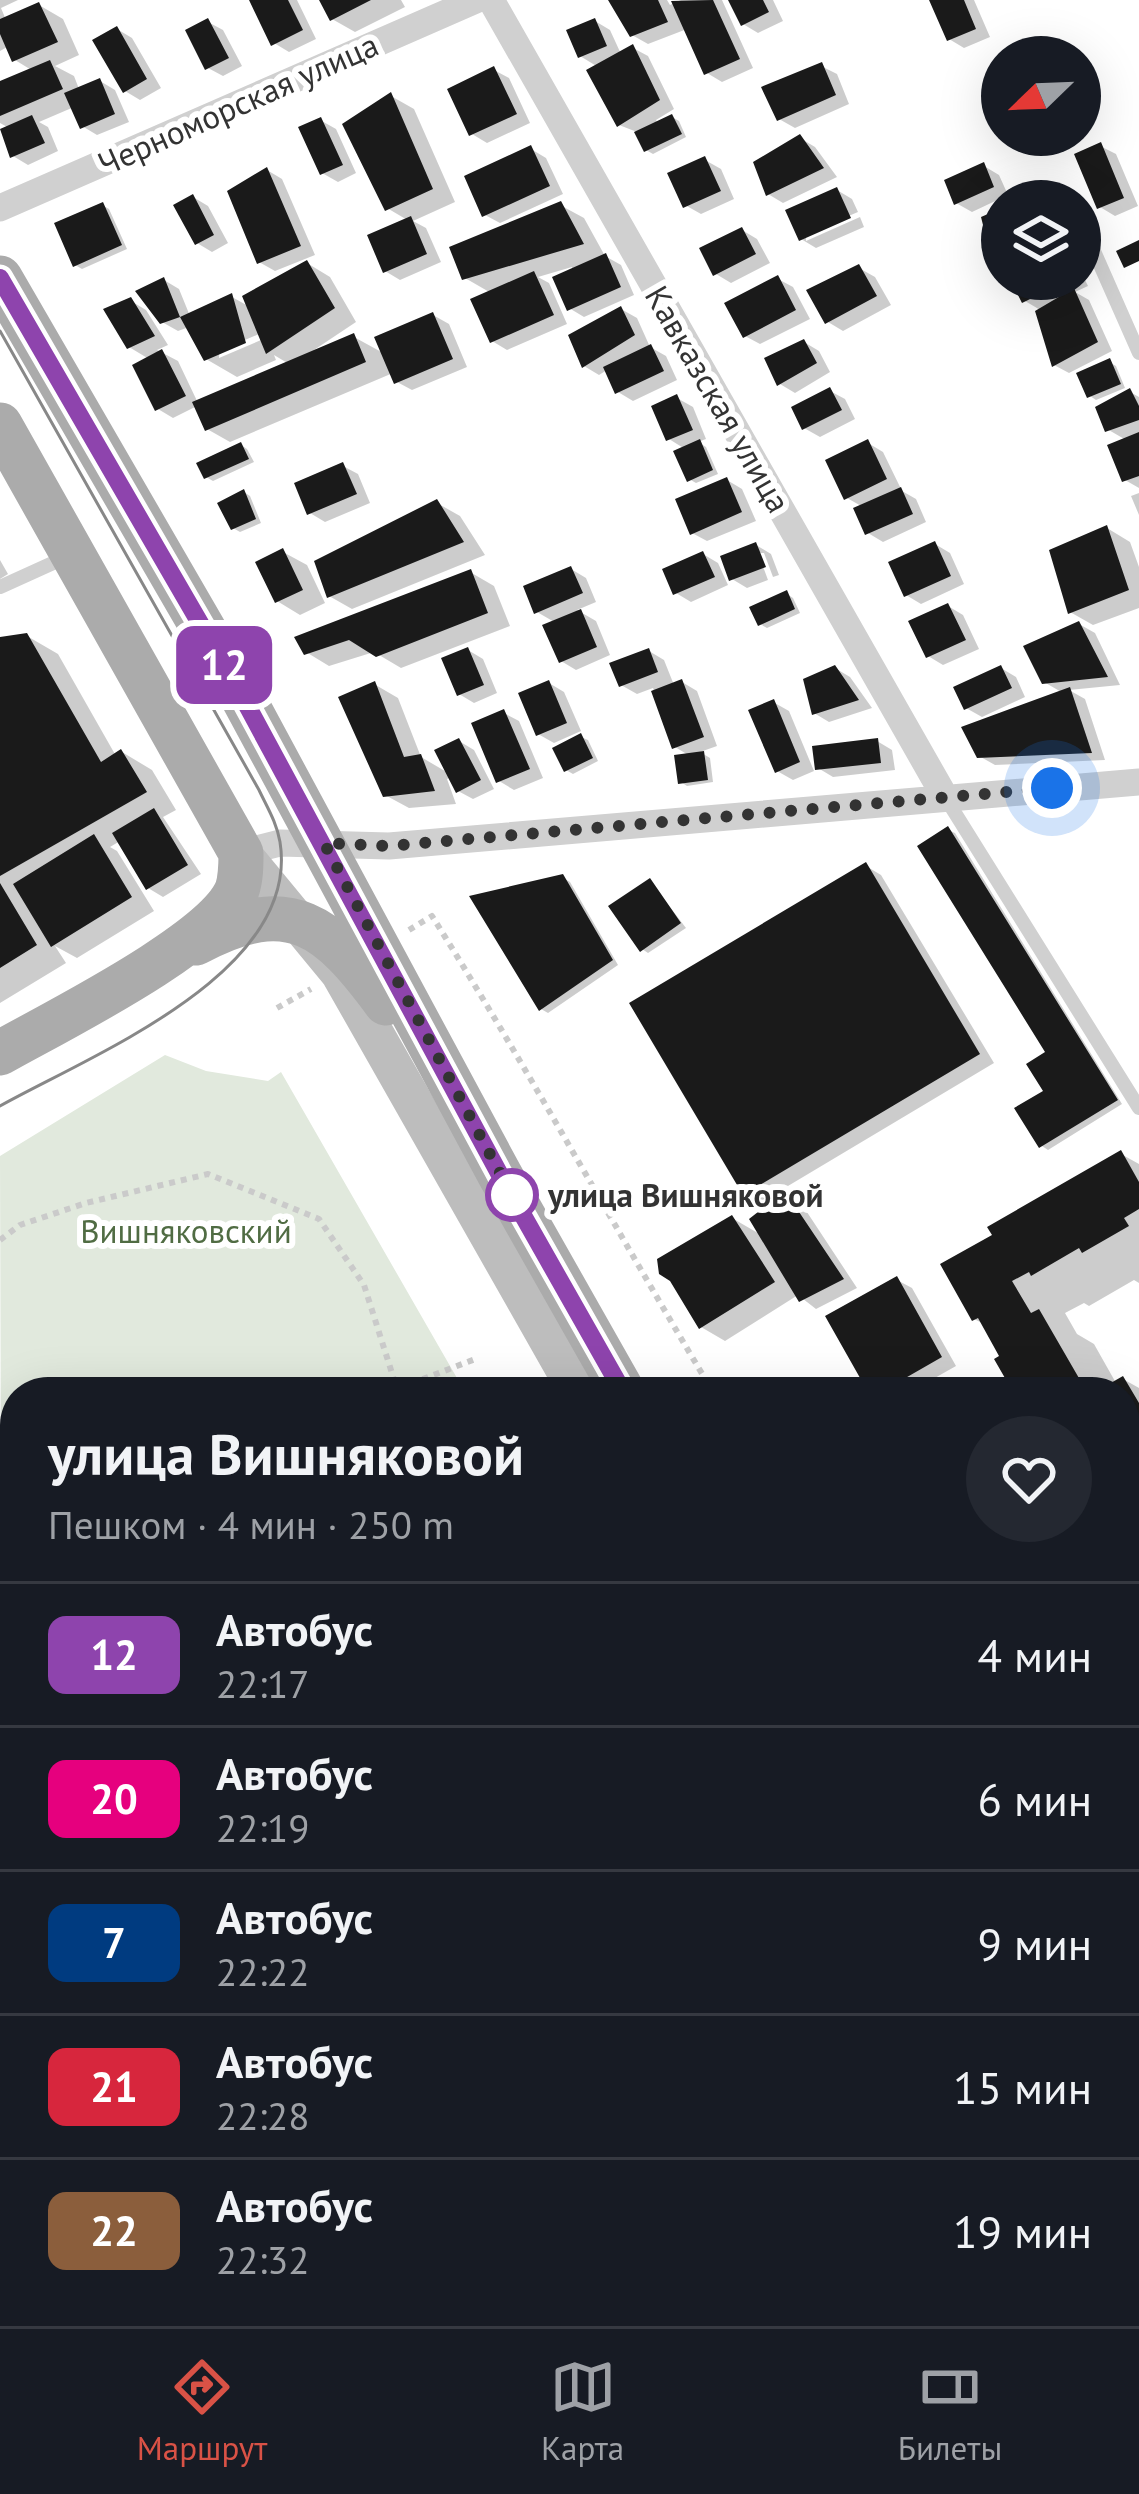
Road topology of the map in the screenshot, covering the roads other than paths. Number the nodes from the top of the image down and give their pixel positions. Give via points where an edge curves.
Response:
1 (476, 0) edge
2 (491, 0) edge
3 (0, 208) edge
4 (1101, 267) edge
5 (0, 278) edge
6 (1139, 353) edge
7 (0, 424) edge
8 (74, 553) junction
9 (0, 587) edge
10 (1139, 782) edge
11 (945, 797) junction
12 (324, 843) junction
13 (242, 853) junction
14 (300, 920) junction
15 (151, 968) junction
16 (30, 1016) dead end
17 (0, 1053) edge
18 (1139, 1108) edge
19 (500, 1175) junction
20 (569, 1377) edge
21 (614, 1377) edge

1 - 3 street, Черноморская улица
2 - 11 street, Кавказская улица
4 - 6 lane
5 - 12 main road
7 - 8 main road
8 - 9 lane
8 - 13 main road
10 - 11 street
11 - 12 street via 389,846
11 - 18 lane
12 - 13 street via 265,844
12 - 19 main road
13 - 14 main road
13 - 15 main road via 227,905
14 - 15 main road via 224,930
14 - 19 main road via 355,963
14 - 20 main road via 340,973
15 - 16 lane
15 - 17 main road
19 - 21 main road

